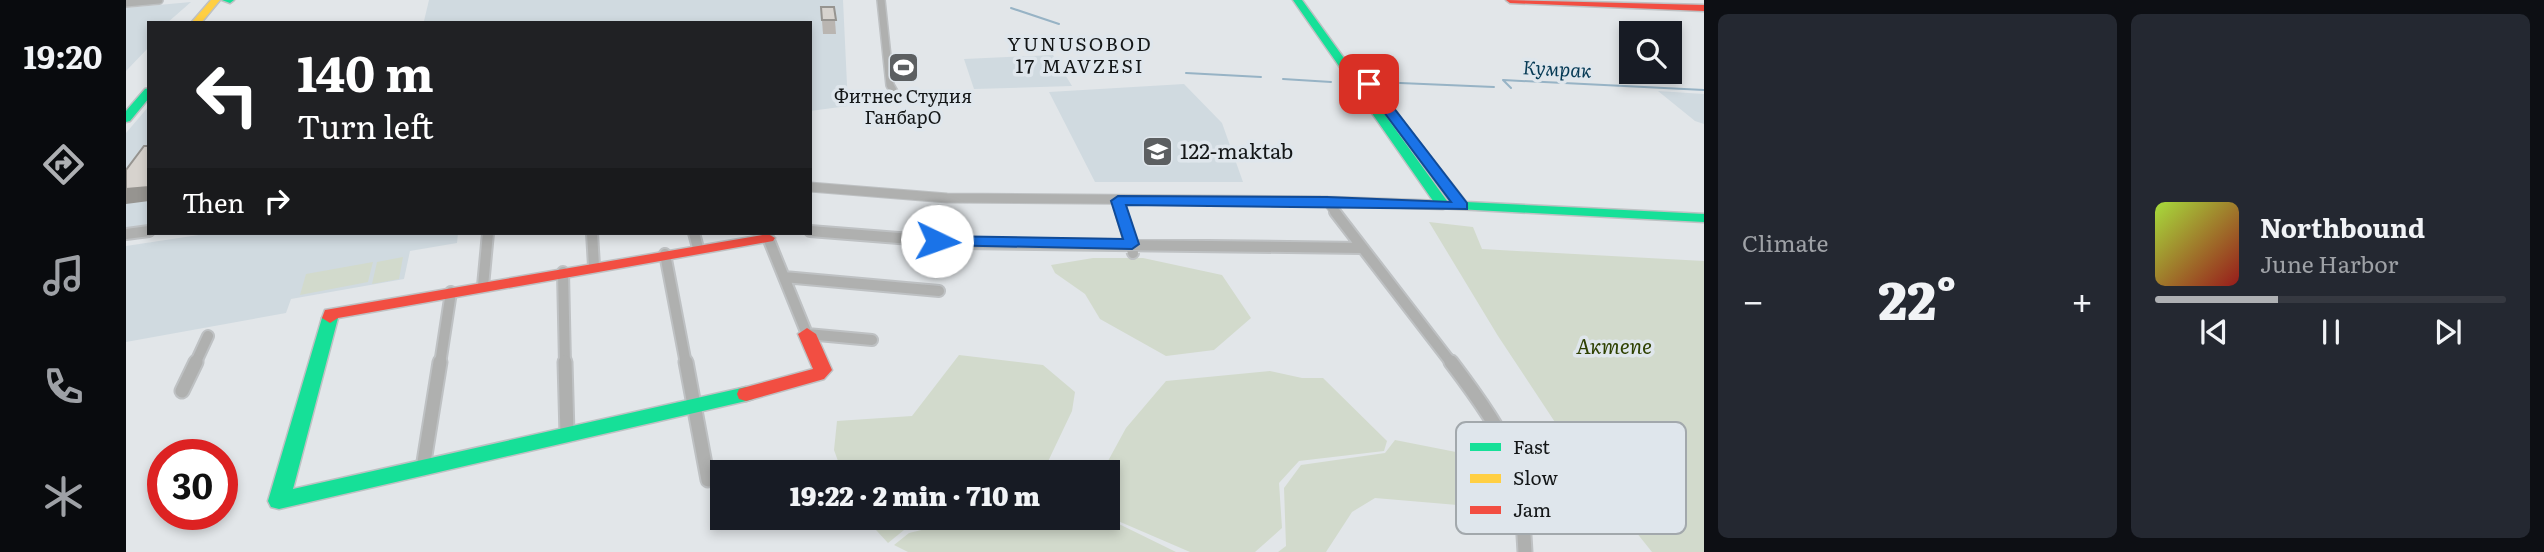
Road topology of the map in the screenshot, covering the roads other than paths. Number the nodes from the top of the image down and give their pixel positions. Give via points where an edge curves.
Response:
1 (159, 0) edge
2 (216, 0) edge
3 (227, 0) edge
4 (881, 0) edge
5 (1297, 0) edge
6 (1307, 0) edge
7 (1510, 0) edge
8 (1660, 0) edge
9 (1592, 2) edge
10 (1704, 2) edge
11 (126, 3) edge
12 (1704, 8) edge
13 (198, 21) edge
14 (209, 21) edge
15 (140, 92) edge
16 (894, 92) dead end
17 (126, 118) edge
18 (812, 187) edge
19 (1118, 201) junction
20 (1327, 201) junction
21 (1443, 205) junction
22 (1462, 206) junction
23 (1704, 218) edge
24 (147, 231) edge
25 (812, 231) edge
26 (126, 234) edge
27 (488, 235) edge
28 (592, 235) edge
29 (767, 235) edge
30 (696, 240) edge
31 (1132, 248) junction
32 (1362, 248) junction
33 (665, 254) junction
34 (594, 266) junction
35 (563, 272) junction
36 (784, 277) junction
37 (484, 286) junction
38 (939, 291) dead end
39 (451, 292) junction
40 (807, 334) junction
41 (208, 336) dead end
42 (872, 340) dead end
43 (181, 391) dead end
44 (696, 404) junction
45 (1491, 422) edge
46 (567, 434) junction
47 (423, 468) junction
48 (708, 480) dead end
49 (1524, 534) edge
50 (1525, 552) edge

1 - 11 street
2 - 13 street
3 - 14 street
4 - 16 street
5 - 21 street
6 - 22 street
7 - 9 street
8 - 10 street
9 - 12 street
15 - 17 street
18 - 19 street via 947,198
19 - 20 street
19 - 31 street
20 - 21 street
20 - 32 street
21 - 22 street
22 - 23 street
24 - 26 street
25 - 31 street via 962,243
27 - 37 street
28 - 34 street
29 - 30 street
29 - 36 street
30 - 33 street
31 - 32 street
32 - 45 street via 1470,387
33 - 34 street
33 - 44 street
34 - 35 street
35 - 37 street
35 - 46 street
36 - 38 street
36 - 40 street
37 - 39 street
39 - 47 street
39 - 47 street via 331,314 279,501
40 - 42 street
40 - 44 street via 823,370 818,375
41 - 43 street
44 - 46 street
44 - 48 street
46 - 47 street
49 - 50 street

